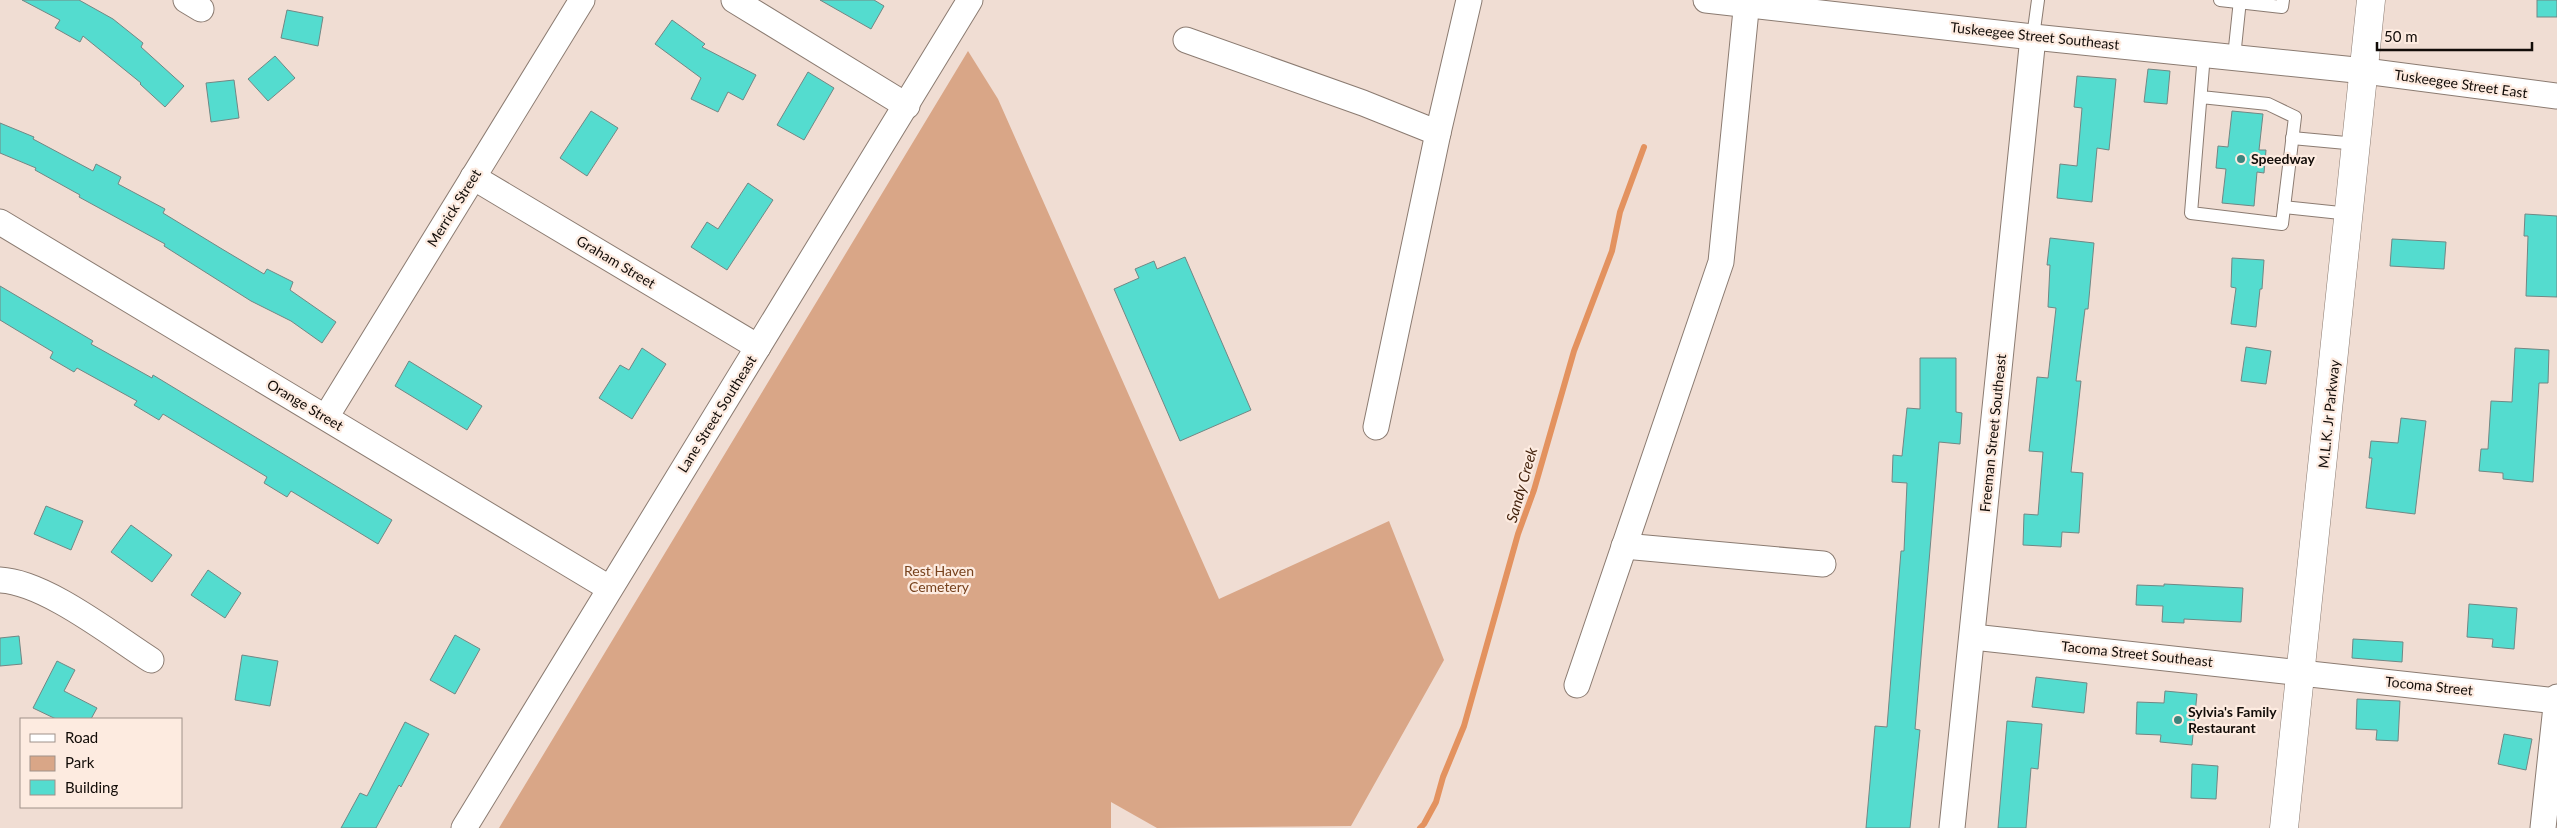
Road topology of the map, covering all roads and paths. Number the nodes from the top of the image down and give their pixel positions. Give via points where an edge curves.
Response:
1 (582, 0) edge
2 (734, 0) edge
3 (970, 0) edge
4 (1469, 0) edge
5 (1706, 0) edge
6 (2038, 0) edge
7 (2220, 0) edge
8 (2283, 0) edge
9 (2371, 0) edge
10 (2240, 1) edge
11 (1747, 3) edge
12 (2033, 37) junction
13 (1186, 40) dead end
14 (2204, 54) junction
15 (2234, 57) junction
16 (2365, 71) junction
17 (2557, 96) edge
18 (2200, 97) junction
19 (907, 106) junction
20 (1438, 133) junction
21 (2292, 138) junction
22 (2357, 144) junction
23 (473, 177) junction
24 (2284, 207) junction
25 (2350, 214) junction
26 (0, 222) edge
27 (758, 347) junction
28 (326, 417) junction
29 (1376, 427) dead end
30 (1624, 546) junction
31 (1823, 564) dead end
32 (0, 580) edge
33 (610, 588) junction
34 (1973, 637) junction
35 (151, 660) dead end
36 (2302, 672) junction
37 (1577, 685) dead end
38 (2557, 700) edge
39 (464, 828) edge
40 (1952, 828) edge
41 (2284, 828) edge
42 (2543, 828) edge

1 - 23 street, Merrick Street
2 - 19 street
3 - 19 street, Lane Street Southeast
4 - 20 street
5 - 11 street, Tuskeegee Street Southeast
6 - 12 lane
7 - 10 lane
8 - 10 lane via 2282,7
9 - 16 main road, M.L.K. Jr Parkway
10 - 15 lane
11 - 12 street, Tuskeegee Street Southeast
11 - 30 street via 1721,262
12 - 14 street, Tuskeegee Street Southeast
12 - 34 street, Freeman Street Southeast
13 - 20 street
14 - 15 street, Tuskeegee Street Southeast
14 - 18 lane
15 - 16 street, Tuskeegee Street Southeast
16 - 17 street, Tuskeegee Street East
16 - 22 main road, M.L.K. Jr Parkway
18 - 21 lane via 2268,104 2295,117
18 - 24 lane via 2191,213 2282,224
19 - 27 street, Lane Street Southeast
20 - 29 street
21 - 22 lane
21 - 24 lane
22 - 25 main road, M.L.K. Jr Parkway
23 - 27 street, Graham Street
23 - 28 street, Merrick Street
24 - 25 lane
25 - 36 main road, M.L.K. Jr Parkway
26 - 28 street, Orange Street
27 - 33 street, Lane Street Southeast
28 - 33 street, Orange Street
30 - 31 street
30 - 37 street
32 - 35 street via 31,586 51,596
33 - 39 street, Lane Street Southeast
34 - 36 street, Tacoma Street Southeast
34 - 40 street, Freeman Street Southeast
36 - 38 street, Tocoma Street
36 - 41 main road, M.L.K. Jr Parkway
38 - 42 street

